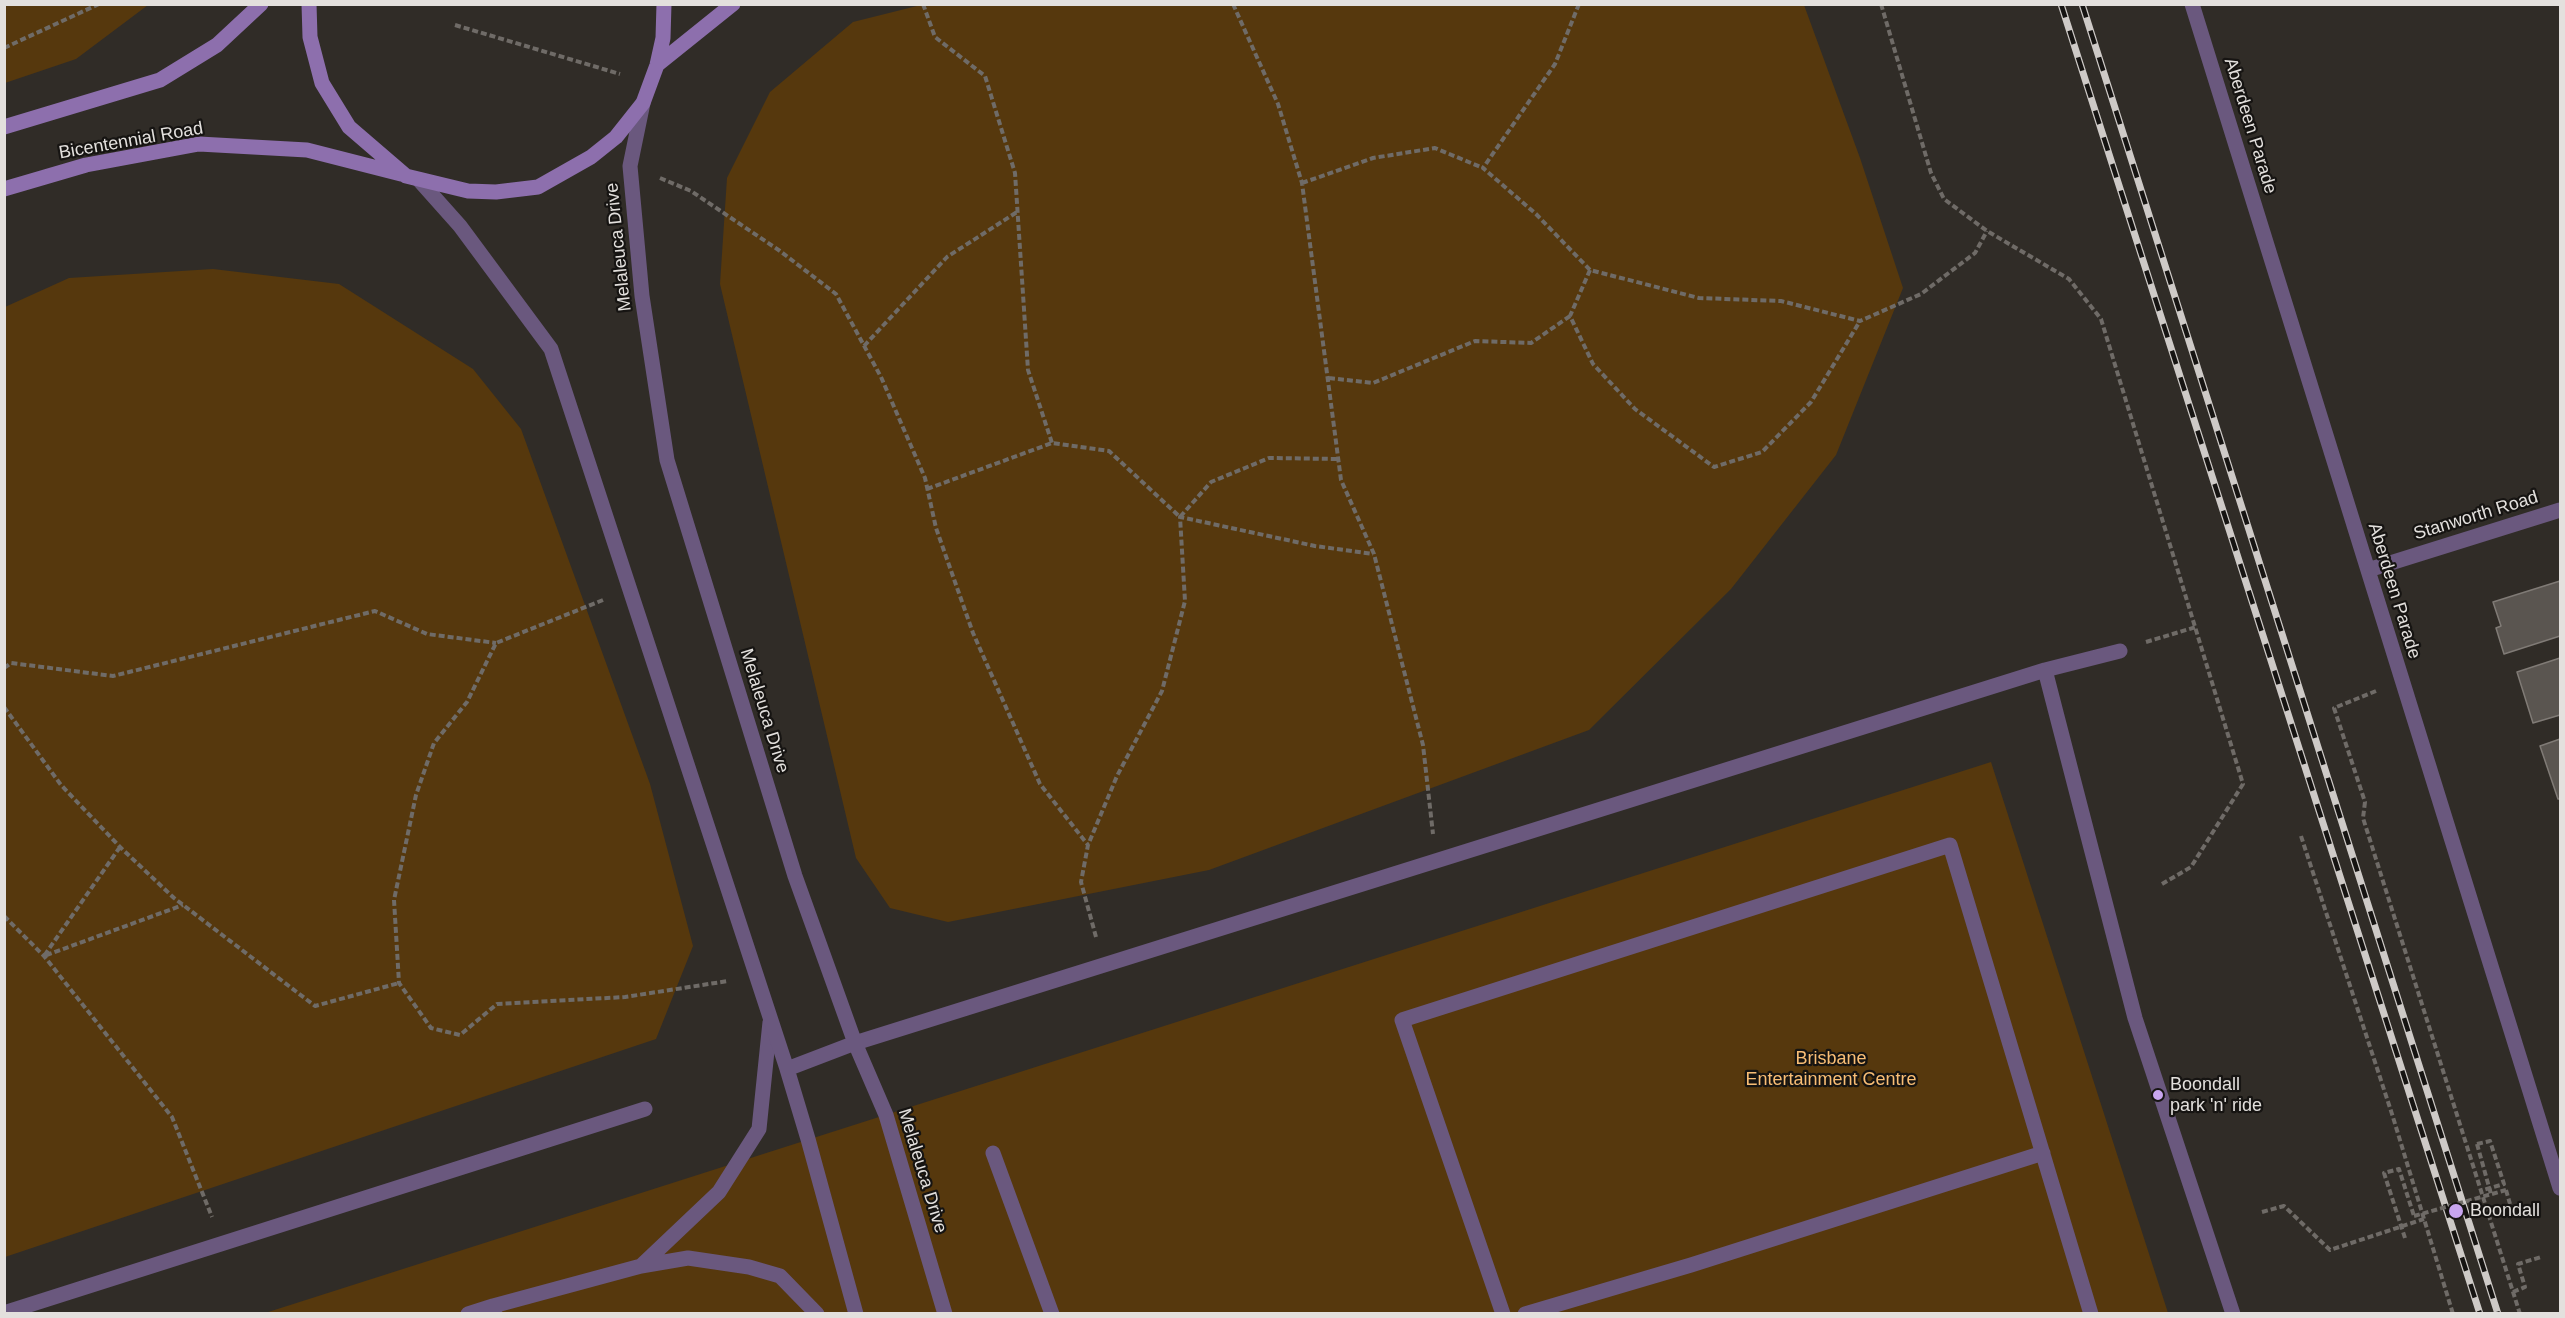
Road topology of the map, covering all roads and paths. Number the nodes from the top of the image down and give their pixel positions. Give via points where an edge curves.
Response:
1 (99, 4) edge
2 (261, 4) edge
3 (309, 4) edge
4 (664, 4) edge
5 (734, 4) edge
6 (923, 4) edge
7 (1233, 4) edge
8 (1579, 4) edge
9 (1881, 4) edge
10 (2192, 4) edge
11 (455, 25) dead end
12 (4, 48) edge
13 (657, 65) junction
14 (620, 74) dead end
15 (643, 103) junction
16 (4, 127) edge
17 (630, 166) junction
18 (1483, 168) junction
19 (413, 178) junction
20 (1302, 183) junction
21 (4, 189) edge
22 (1017, 212) junction
23 (1987, 231) junction
24 (1590, 270) junction
25 (1570, 316) junction
26 (1860, 321) junction
27 (864, 346) junction
28 (1329, 378) junction
29 (1052, 443) junction
30 (1339, 459) junction
31 (927, 489) junction
32 (2560, 510) edge
33 (1180, 517) junction
34 (1374, 554) junction
35 (2368, 570) junction
36 (629, 590) junction
37 (2196, 627) junction
38 (496, 643) junction
39 (2120, 651) joint
40 (4, 668) edge
41 (2044, 670) junction
42 (2401, 681) junction
43 (4, 707) edge
44 (2301, 836) dead end
45 (1088, 845) junction
46 (120, 847) junction
47 (1437, 861) junction
48 (2162, 884) dead end
49 (183, 905) junction
50 (4, 916) edge
51 (44, 956) junction
52 (1104, 965) junction
53 (755, 977) junction
54 (399, 983) junction
55 (770, 1022) junction
56 (855, 1043) junction
57 (787, 1069) junction
58 (645, 1108) dead end
59 (993, 1153) dead end
60 (2043, 1153) junction
61 (2560, 1188) edge
62 (2480, 1191) junction
63 (2491, 1194) junction
64 (2510, 1204) dead end
65 (2262, 1212) dead end
66 (2424, 1219) junction
67 (2401, 1227) junction
68 (2405, 1238) dead end
69 (223, 1243) junction
70 (2541, 1257) dead end
71 (641, 1266) junction
72 (2513, 1292) junction
73 (494, 1310) edge
74 (4, 1313) edge
75 (468, 1314) edge
76 (817, 1314) edge
77 (856, 1314) edge
78 (945, 1314) edge
79 (1052, 1314) edge
80 (1503, 1314) edge
81 (1525, 1314) edge
82 (2091, 1314) edge
83 (2233, 1314) edge
84 (2453, 1314) edge
85 (2520, 1314) edge

1 - 12 path
2 - 16 main road via 217,45 160,80
3 - 19 main road, Bicentennial Road via 310,37 322,83 349,128
4 - 13 main road, Bicentennial Road
5 - 13 main road
6 - 22 path via 935,38 985,76 1015,172
7 - 20 path via 1278,104
8 - 18 path via 1555,64
9 - 23 path via 1931,173 1944,199
10 - 35 street, Aberdeen Parade
11 - 14 path
13 - 15 main road, Bicentennial Road
15 - 17 street, Melaleuca Drive
15 - 19 main road, Bicentennial Road via 616,137 591,157 538,188 468,191
17 - 27 path via 691,191 836,294
17 - 56 street, Melaleuca Drive via 642,296 667,460 795,876
18 - 20 path via 1435,148 1373,158
18 - 24 path via 1536,214
19 - 21 main road, Bicentennial Road via 307,150 199,144 86,165
19 - 36 street via 460,226 551,349
20 - 28 path
22 - 27 path via 947,257
22 - 29 path via 1028,370
23 - 26 path via 1976,253 1921,294
23 - 37 path via 2069,279 2101,319
24 - 25 path
24 - 26 path via 1699,298 1781,301
25 - 26 path via 1593,364 1635,409 1714,467 1762,452 1771,443 1811,402
25 - 28 path via 1531,343 1475,341 1373,383
27 - 31 path
28 - 30 path
29 - 31 path
29 - 33 path via 1109,451
30 - 33 path via 1269,458 1211,482
30 - 34 path via 1341,480
31 - 45 path via 936,528 973,633 1040,784
32 - 35 street, Stanworth Road
33 - 34 path via 1315,546
33 - 45 path via 1185,601 1162,691 1117,776
34 - 47 path via 1423,745
35 - 42 street, Aberdeen Parade
36 - 38 path
36 - 53 street
37 - 39 path
37 - 48 path via 2243,784 2191,867
38 - 40 path via 427,634 375,611 113,676 11,663
38 - 54 path via 467,702 434,743 416,795 394,900
39 - 41 street
41 - 47 street
41 - 83 street via 2135,1018
42 - 61 street, Aberdeen Parade
42 - 62 path via 2334,708 2364,802 2363,818
43 - 46 path via 62,785
44 - 66 path
45 - 52 path via 1081,882
46 - 49 path
46 - 51 path
47 - 52 street
49 - 51 path
49 - 54 path via 315,1006
50 - 51 path
51 - 69 path via 172,1117
52 - 56 street
53 - 54 path via 625,997 497,1004 460,1035 431,1028
53 - 55 street
55 - 57 street
55 - 71 street via 759,1130 719,1192
56 - 57 street
56 - 78 street, Melaleuca Drive via 886,1115
57 - 77 street
58 - 69 street
59 - 79 street
60 - 80 street via 1950,845 1402,1020
60 - 81 street
60 - 82 street
62 - 63 path, bridge via 2504,1184 2490,1141 2477,1144
62 - 72 path
63 - 64 path, bridge via 2506,1190
63 - 67 path, bridge via 2414,1216 2399,1169 2384,1173
65 - 67 path via 2284,1206 2330,1250
66 - 67 path
66 - 84 path
67 - 68 path
69 - 74 street
70 - 72 path via 2518,1264 2525,1287
71 - 73 street
71 - 76 street via 688,1258 749,1267 780,1276
72 - 85 path
73 - 75 street

